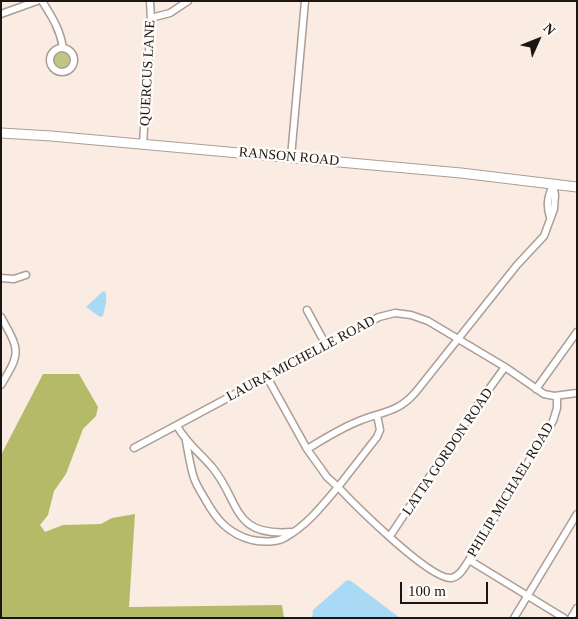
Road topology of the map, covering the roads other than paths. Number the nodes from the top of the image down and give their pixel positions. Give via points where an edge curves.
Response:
1 (37, 1) edge
2 (42, 1) edge
3 (150, 1) edge
4 (188, 1) edge
5 (305, 1) edge
6 (1, 14) edge
7 (151, 18) junction
8 (63, 48) dead end
9 (1, 133) edge
10 (143, 144) junction
11 (291, 157) junction
12 (553, 184) junction
13 (577, 187) edge
14 (26, 275) dead end
15 (1, 278) edge
16 (307, 310) dead end
17 (1, 317) edge
18 (577, 332) edge
19 (458, 339) junction
20 (326, 345) junction
21 (505, 367) junction
22 (267, 377) junction
23 (1, 385) edge
24 (536, 389) junction
25 (577, 393) edge
26 (557, 396) junction
27 (377, 415) junction
28 (178, 426) junction
29 (186, 441) junction
30 (134, 448) dead end
31 (307, 449) junction
32 (338, 487) junction
33 (577, 514) edge
34 (293, 532) junction
35 (390, 536) junction
36 (469, 560) junction
37 (528, 595) junction
38 (577, 608) edge
39 (514, 618) edge
40 (564, 618) edge
41 (571, 618) edge

1 - 6 street
2 - 8 street via 57,26
3 - 7 street, QUERCUS LANE
4 - 7 street via 170,13
5 - 11 street
7 - 10 street, QUERCUS LANE
9 - 10 street, RANSON ROAD
10 - 11 street, RANSON ROAD
11 - 12 street, RANSON ROAD
12 - 13 street, RANSON ROAD
12 - 19 street via 554,209 544,236
14 - 15 street via 14,279
16 - 20 street
17 - 23 street via 16,348 16,358
18 - 24 street
19 - 20 street, LAURA MICHELLE ROAD via 428,321 395,313 379,317
19 - 21 street, LAURA MICHELLE ROAD
19 - 27 street via 410,399 391,412
20 - 22 street, LAURA MICHELLE ROAD
21 - 24 street, LAURA MICHELLE ROAD
21 - 35 street, LATTA GORDON ROAD
22 - 28 street, LAURA MICHELLE ROAD
22 - 31 street, PHILIP MICHAEL ROAD
24 - 26 street, LAURA MICHELLE ROAD via 549,396
25 - 26 street, LAURA MICHELLE ROAD
26 - 36 street, PHILIP MICHAEL ROAD via 553,421
27 - 31 street via 357,421
27 - 32 street via 380,430 377,437
28 - 29 street
28 - 30 street, LAURA MICHELLE ROAD
29 - 34 street via 212,468 236,510 254,528
29 - 34 street via 196,483 224,527 236,535 267,542
31 - 32 street, PHILIP MICHAEL ROAD
32 - 34 street via 306,523
32 - 35 street, PHILIP MICHAEL ROAD
33 - 37 street
35 - 36 street, PHILIP MICHAEL ROAD via 419,562 447,578 459,574
36 - 37 street
37 - 39 street
37 - 40 street
38 - 41 street

